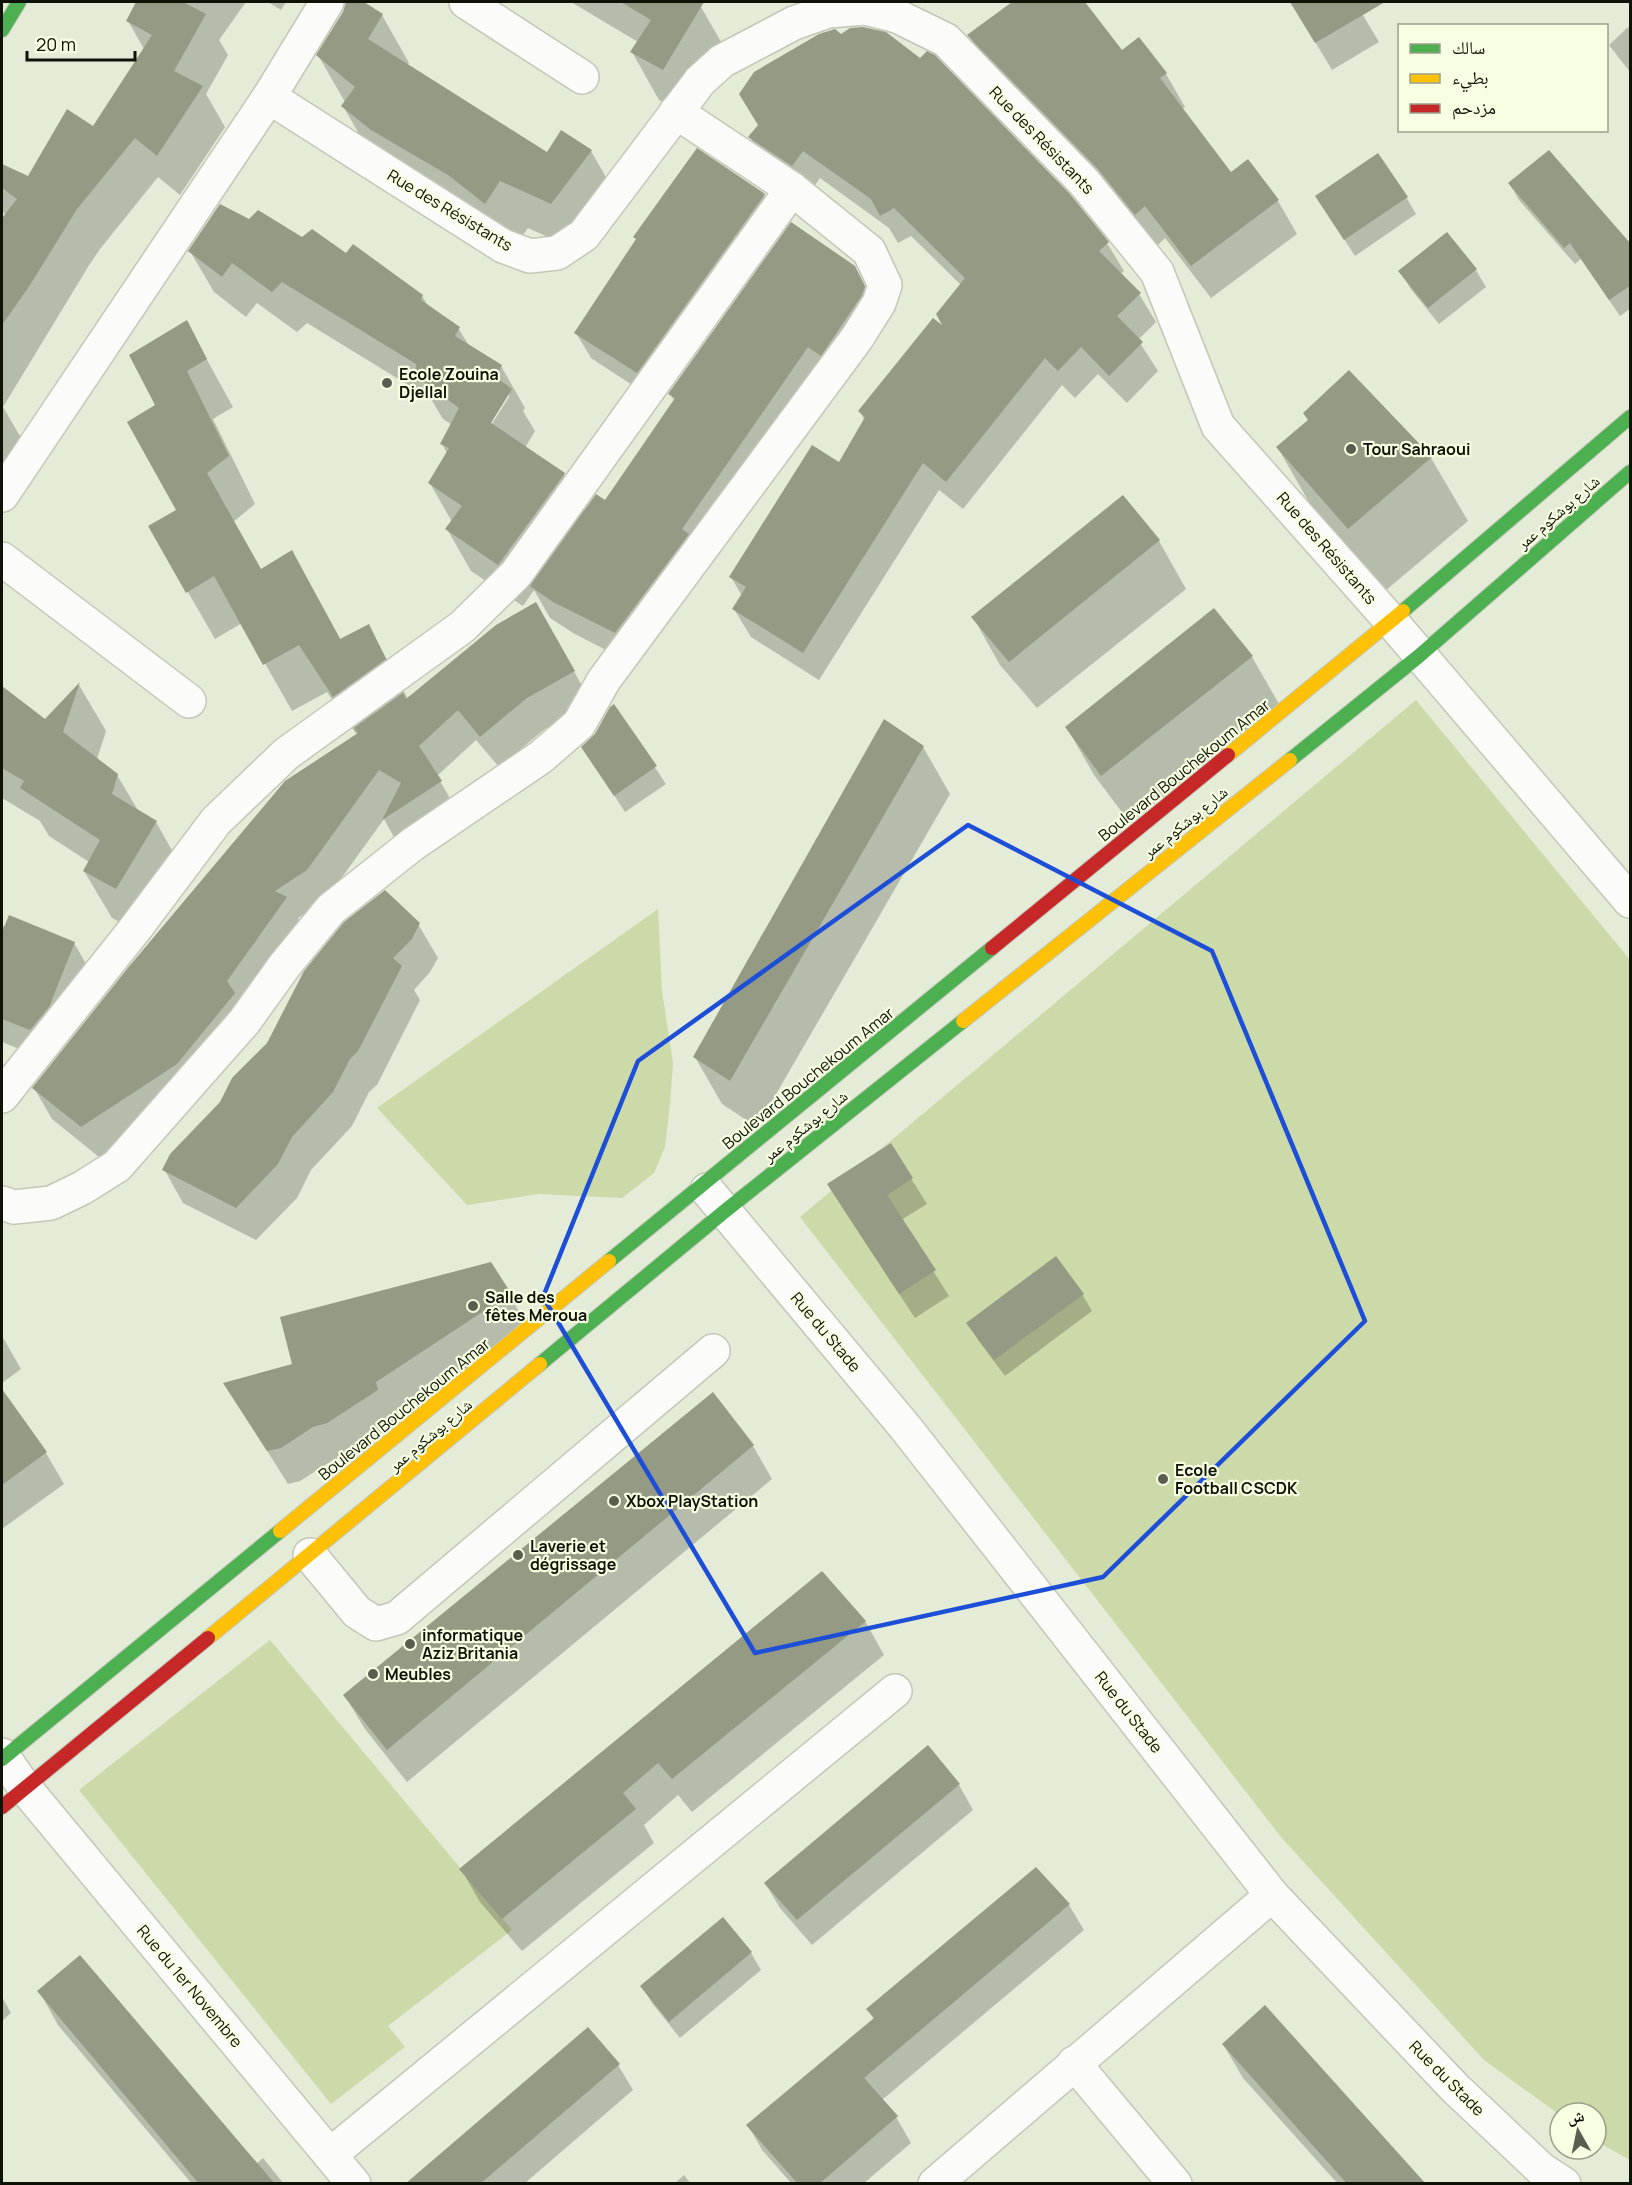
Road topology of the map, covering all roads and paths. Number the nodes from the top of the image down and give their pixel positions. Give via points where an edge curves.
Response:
1 (20, 2) edge
2 (327, 2) edge
3 (466, 2) edge
4 (2, 30) edge
5 (582, 77) dead end
6 (269, 97) junction
7 (676, 112) junction
8 (792, 189) junction
9 (1630, 417) edge
10 (1630, 471) edge
11 (2, 495) edge
12 (2, 559) edge
13 (1391, 621) junction
14 (1419, 656) junction
15 (189, 701) dead end
16 (1630, 901) edge
17 (2, 1096) edge
18 (703, 1185) junction
19 (2, 1203) edge
20 (725, 1211) junction
21 (713, 1351) dead end
22 (310, 1555) junction
23 (895, 1691) dead end
24 (2, 1757) edge
25 (13, 1797) edge
26 (1272, 1895) junction
27 (1074, 2063) junction
28 (331, 2154) junction
29 (354, 2184) edge
30 (935, 2184) edge
31 (1175, 2184) edge
32 (1564, 2184) edge

1 - 4 street
2 - 6 street
3 - 5 street
6 - 7 street, Rue des Résistants via 503,246 530,256 557,253 585,235
6 - 11 street
7 - 8 street
7 - 13 street, Rue des Résistants via 722,61 794,22 828,11 865,8 897,16 946,40 1084,182 1157,272 1218,426
8 - 17 street via 516,574 462,627 286,754 216,821
8 - 19 street via 869,251 885,285 879,303 604,680 579,724 541,757 413,844 331,909 244,1022 117,1166 51,1203 14,1207
9 - 13 street, Boulevard Bouchekoum Amar
10 - 14 street, شارع بوشكوم عمر
12 - 15 street
13 - 14 street, Rue des Résistants
13 - 18 street, Boulevard Bouchekoum Amar
14 - 16 street, Rue des Résistants
14 - 20 street, شارع بوشكوم عمر
18 - 20 street, Rue du Stade
18 - 24 street, Boulevard Bouchekoum Amar
20 - 22 street, شارع بوشكوم عمر
20 - 26 street, Rue du Stade via 913,1436
21 - 22 street via 398,1618 376,1624 357,1611
22 - 25 street, شارع بوشكوم عمر
23 - 28 street
24 - 25 street, Rue du 1er Novembre
25 - 28 street, Rue du 1er Novembre
26 - 27 street
26 - 32 street, Rue du Stade via 1455,2088 1541,2169
27 - 30 street
27 - 31 street
28 - 29 street, Rue du 1er Novembre

